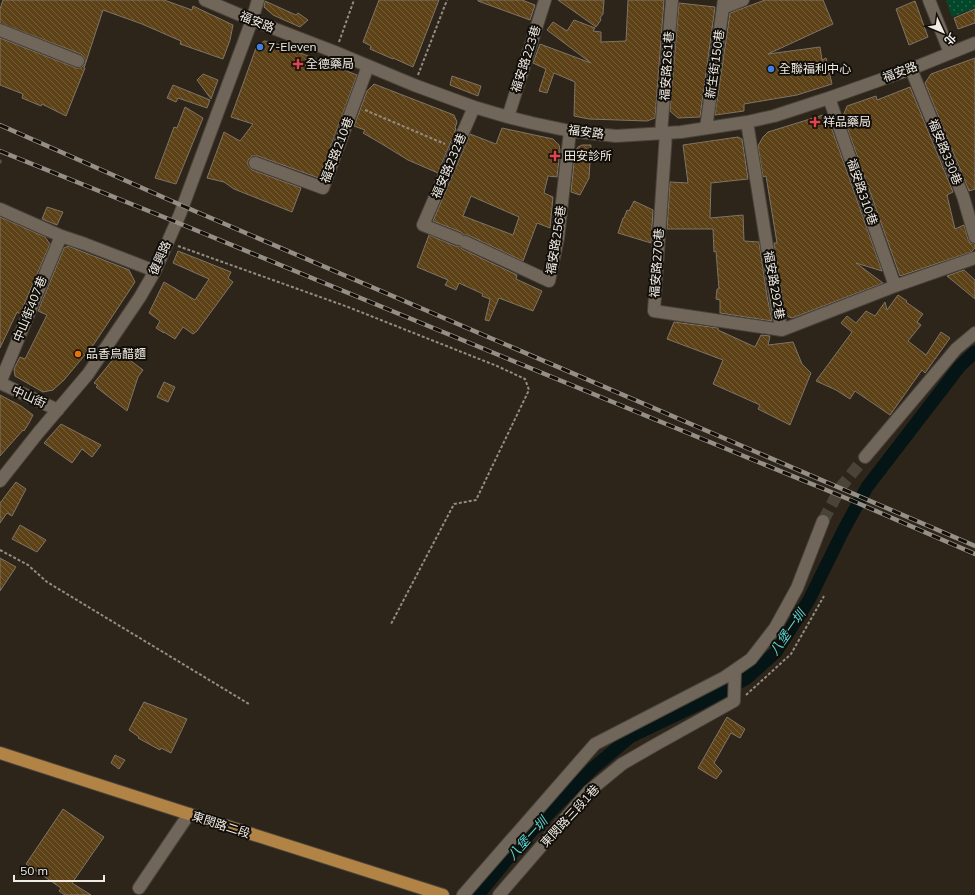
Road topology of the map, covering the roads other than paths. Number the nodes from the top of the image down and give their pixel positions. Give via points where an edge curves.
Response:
1 (205, 0) edge
2 (258, 0) edge
3 (544, 0) edge
4 (672, 0) edge
5 (743, 0) edge
6 (930, 0) edge
7 (723, 4) edge
8 (252, 20) junction
9 (0, 30) edge
10 (975, 43) edge
11 (950, 53) junction
12 (78, 60) dead end
13 (368, 66) junction
14 (910, 69) junction
15 (829, 98) junction
16 (474, 107) junction
17 (508, 117) junction
18 (747, 122) junction
19 (706, 128) junction
20 (570, 131) junction
21 (664, 133) junction
22 (255, 163) dead end
23 (0, 209) edge
24 (423, 224) joint
25 (61, 236) junction
26 (975, 237) edge
27 (975, 258) edge
28 (155, 271) junction
29 (895, 286) junction
30 (782, 330) junction
31 (975, 333) edge
32 (0, 383) edge
33 (58, 410) junction
34 (865, 457) tunnel mouth
35 (0, 481) edge
36 (823, 521) tunnel mouth
37 (735, 671) junction
38 (0, 753) edge
39 (189, 814) junction
40 (139, 888) dead end
41 (443, 895) edge
42 (463, 895) edge
43 (499, 895) edge

1 - 8 street, 福安路
2 - 8 street, 復興路
3 - 17 street, 福安路223巷
4 - 21 street, 福安路261巷
5 - 7 street
6 - 11 street
7 - 19 street, 新生街150巷
8 - 13 street, 福安路
8 - 28 street, 復興路 via 180,214
9 - 12 street
10 - 11 street, 福安路
11 - 14 street, 福安路
13 - 16 street, 福安路
13 - 22 street, 福安路210巷 via 323,188
14 - 15 street, 福安路
14 - 26 street, 福安路330巷 via 963,196
15 - 18 street, 福安路
15 - 29 street, 福安路310巷
16 - 17 street, 福安路
16 - 24 street, 福安路232巷
17 - 20 street, 福安路
18 - 19 street, 福安路
18 - 30 street, 福安路292巷
19 - 21 street, 福安路
20 - 21 street, 福安路 via 616,136
20 - 24 street, 福安路256巷 via 558,238 549,281
21 - 30 street, 福安路270巷 via 654,311
23 - 25 street
25 - 28 street
25 - 32 street, 中山街407巷
27 - 29 street, 福安路292巷
28 - 33 street, 復興路 via 88,374
29 - 30 street, 福安路292巷
31 - 34 street via 956,349
32 - 33 street, 中山街
33 - 35 street, 復興路
36 - 37 street via 797,588 775,628 751,659
37 - 42 street via 595,744
37 - 43 street, 東閔路三段1巷 via 734,701 622,764 588,792
38 - 39 main road, 東閔路二段
39 - 40 street
39 - 41 main road, 東閔路二段

